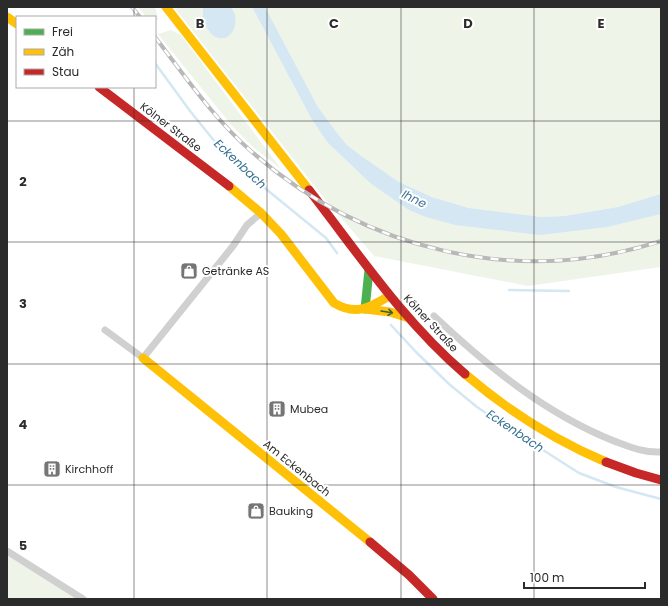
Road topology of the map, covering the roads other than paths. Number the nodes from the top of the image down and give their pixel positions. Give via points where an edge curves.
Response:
1 (166, 7) edge
2 (7, 17) edge
3 (16, 23) edge
4 (100, 88) edge
5 (261, 213) junction
6 (369, 270) junction
7 (390, 296) junction
8 (366, 309) junction
9 (434, 316) dead end
10 (409, 318) junction
11 (105, 330) dead end
12 (144, 358) junction
13 (661, 452) edge
14 (661, 480) edge
15 (7, 551) edge
16 (83, 599) edge
17 (433, 599) edge

1 - 6 street
2 - 3 street
4 - 5 street, Kölner Straße
5 - 8 street, Kölner Straße via 281,234 334,303 352,311
5 - 12 street via 247,225
6 - 7 street
6 - 8 street
7 - 8 street, Kölner Straße
7 - 10 street, Kölner Straße
8 -> 10 street
9 - 13 street, Kölner Straße via 490,366 568,420 637,450
10 - 14 street, Kölner Straße via 449,360 480,388 514,413 549,435 610,464
11 - 12 street, Am Eckenbach
12 - 17 street, Am Eckenbach via 409,574
15 - 16 street

